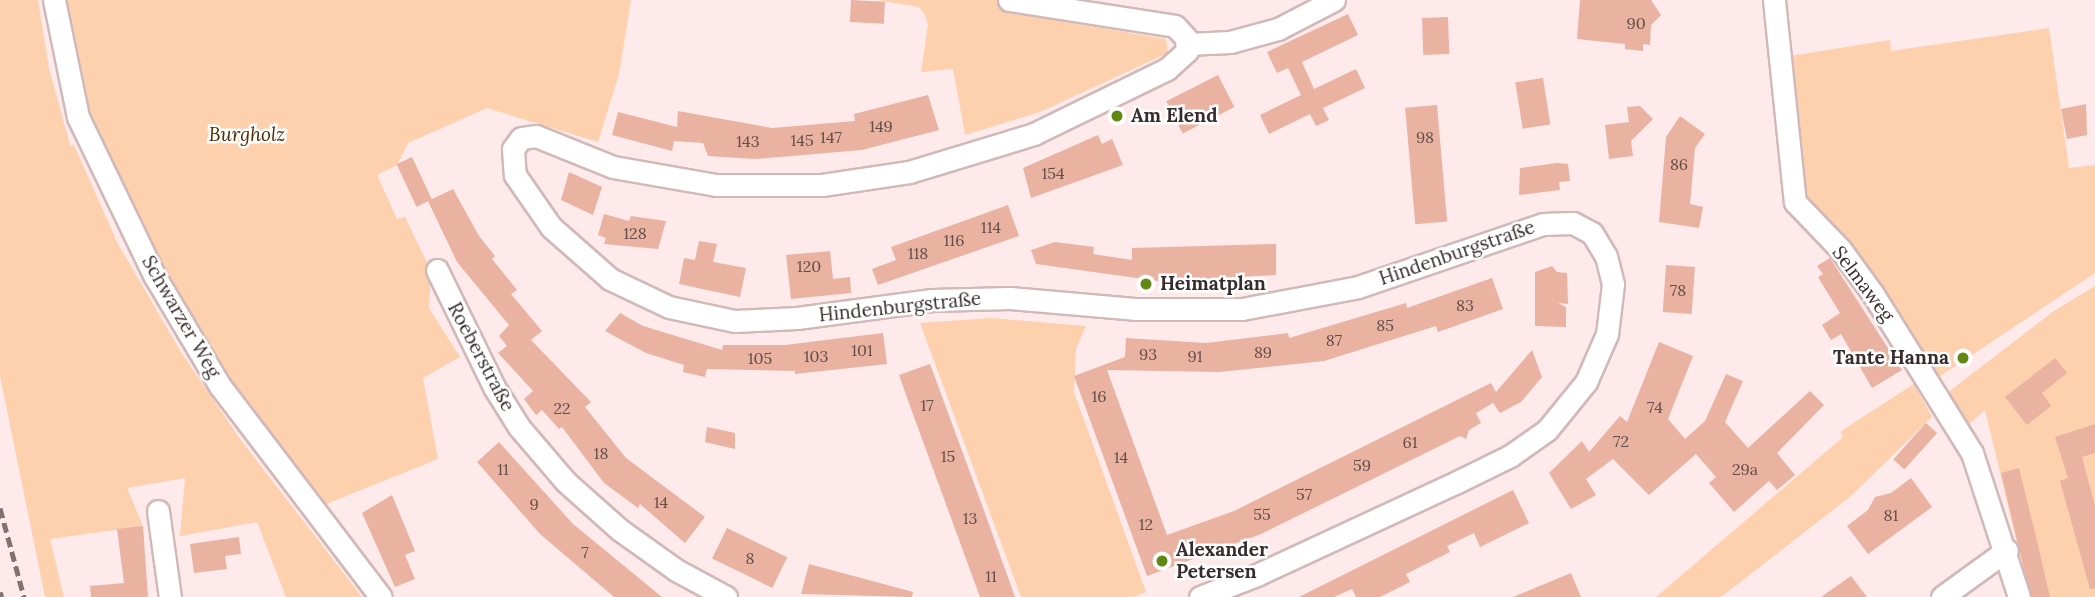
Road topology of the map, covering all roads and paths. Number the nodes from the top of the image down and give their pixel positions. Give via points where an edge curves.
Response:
1 (54, 0) edge
2 (1009, 0) edge
3 (1334, 0) edge
4 (1774, 0) edge
5 (1188, 44) junction
6 (437, 270) dead end
7 (158, 511) dead end
8 (2007, 550) junction
9 (2013, 573) junction
10 (170, 597) edge
11 (380, 597) edge
12 (726, 597) edge
13 (1200, 597) edge
14 (1942, 597) edge
15 (2003, 597) edge
16 (2020, 597) edge

1 - 11 street, Schwarzer Weg via 78,117 154,275 220,386
2 - 5 street via 1175,26 1183,31
3 - 5 street via 1278,29 1230,42
4 - 8 street, Selmaweg via 1794,202 1841,250 1906,344 1978,465
5 - 13 street, Hindenburgstraße via 1184,57 1167,69 1034,134 966,157 869,179 764,187 670,179 591,161 536,136 521,138 512,158 524,193 588,263 650,299 735,321 986,298 1180,311 1265,306 1358,287 1543,224 1573,223 1592,233 1606,256 1613,284 1607,334 1586,382 1547,430 1510,456 1457,482
6 - 12 street, Roeberstraße via 494,387 519,427 566,482 620,530 676,570
7 - 10 street
8 - 9 street, Selmaweg
8 - 14 street
9 - 15 street
9 - 16 street, Selmaweg

